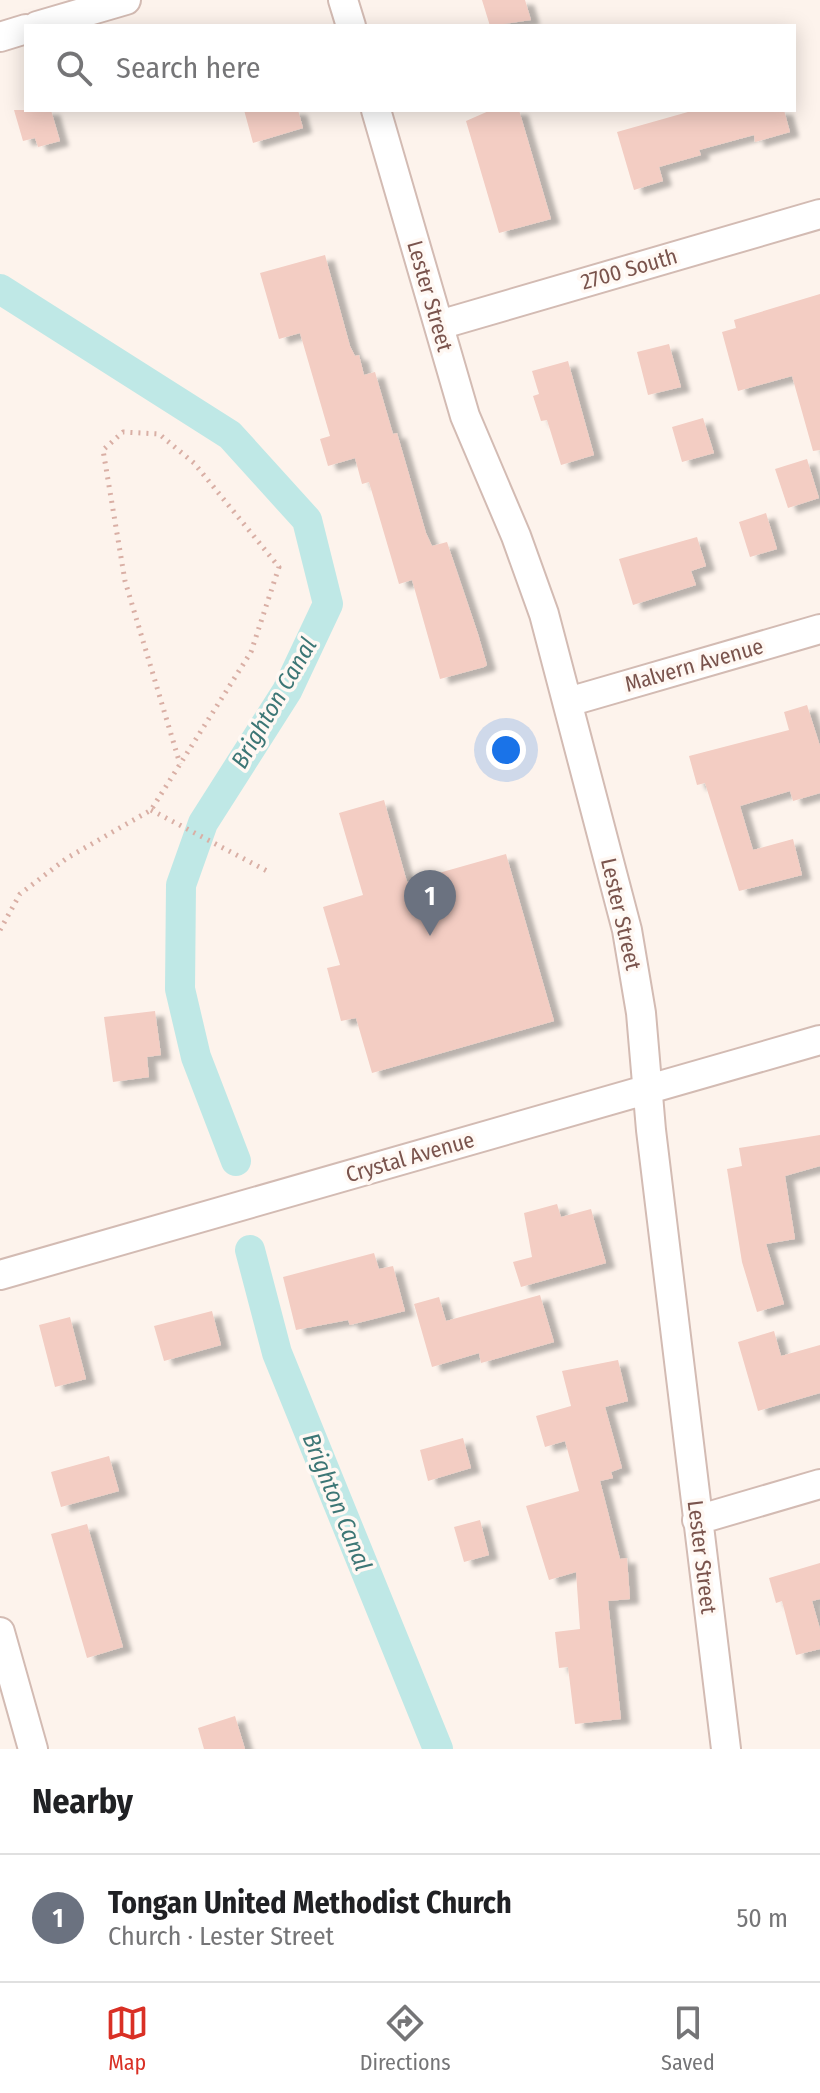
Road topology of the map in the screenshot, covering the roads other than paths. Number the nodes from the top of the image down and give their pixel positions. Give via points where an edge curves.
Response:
1 (126, 0) edge
2 (343, 0) edge
3 (44, 24) edge
4 (350, 24) edge
5 (24, 30) edge
6 (0, 37) edge
7 (377, 112) edge
8 (820, 214) edge
9 (439, 325) junction
10 (820, 629) edge
11 (568, 702) junction
12 (820, 1040) edge
13 (647, 1089) junction
14 (0, 1275) edge
15 (820, 1484) edge
16 (697, 1520) junction
17 (0, 1632) edge
18 (33, 1749) edge
19 (726, 1749) edge

1 - 3 street
2 - 4 street
5 - 6 street
7 - 9 street, Lester Street
8 - 9 street, 2700 South
9 - 11 street, Lester Street via 475,443 530,570
10 - 11 street, Malvern Avenue
11 - 13 street, Lester Street via 627,930
12 - 13 street, Crystal Avenue
13 - 14 street, Crystal Avenue
13 - 16 street, Lester Street
15 - 16 street
16 - 19 street, Lester Street
17 - 18 street

